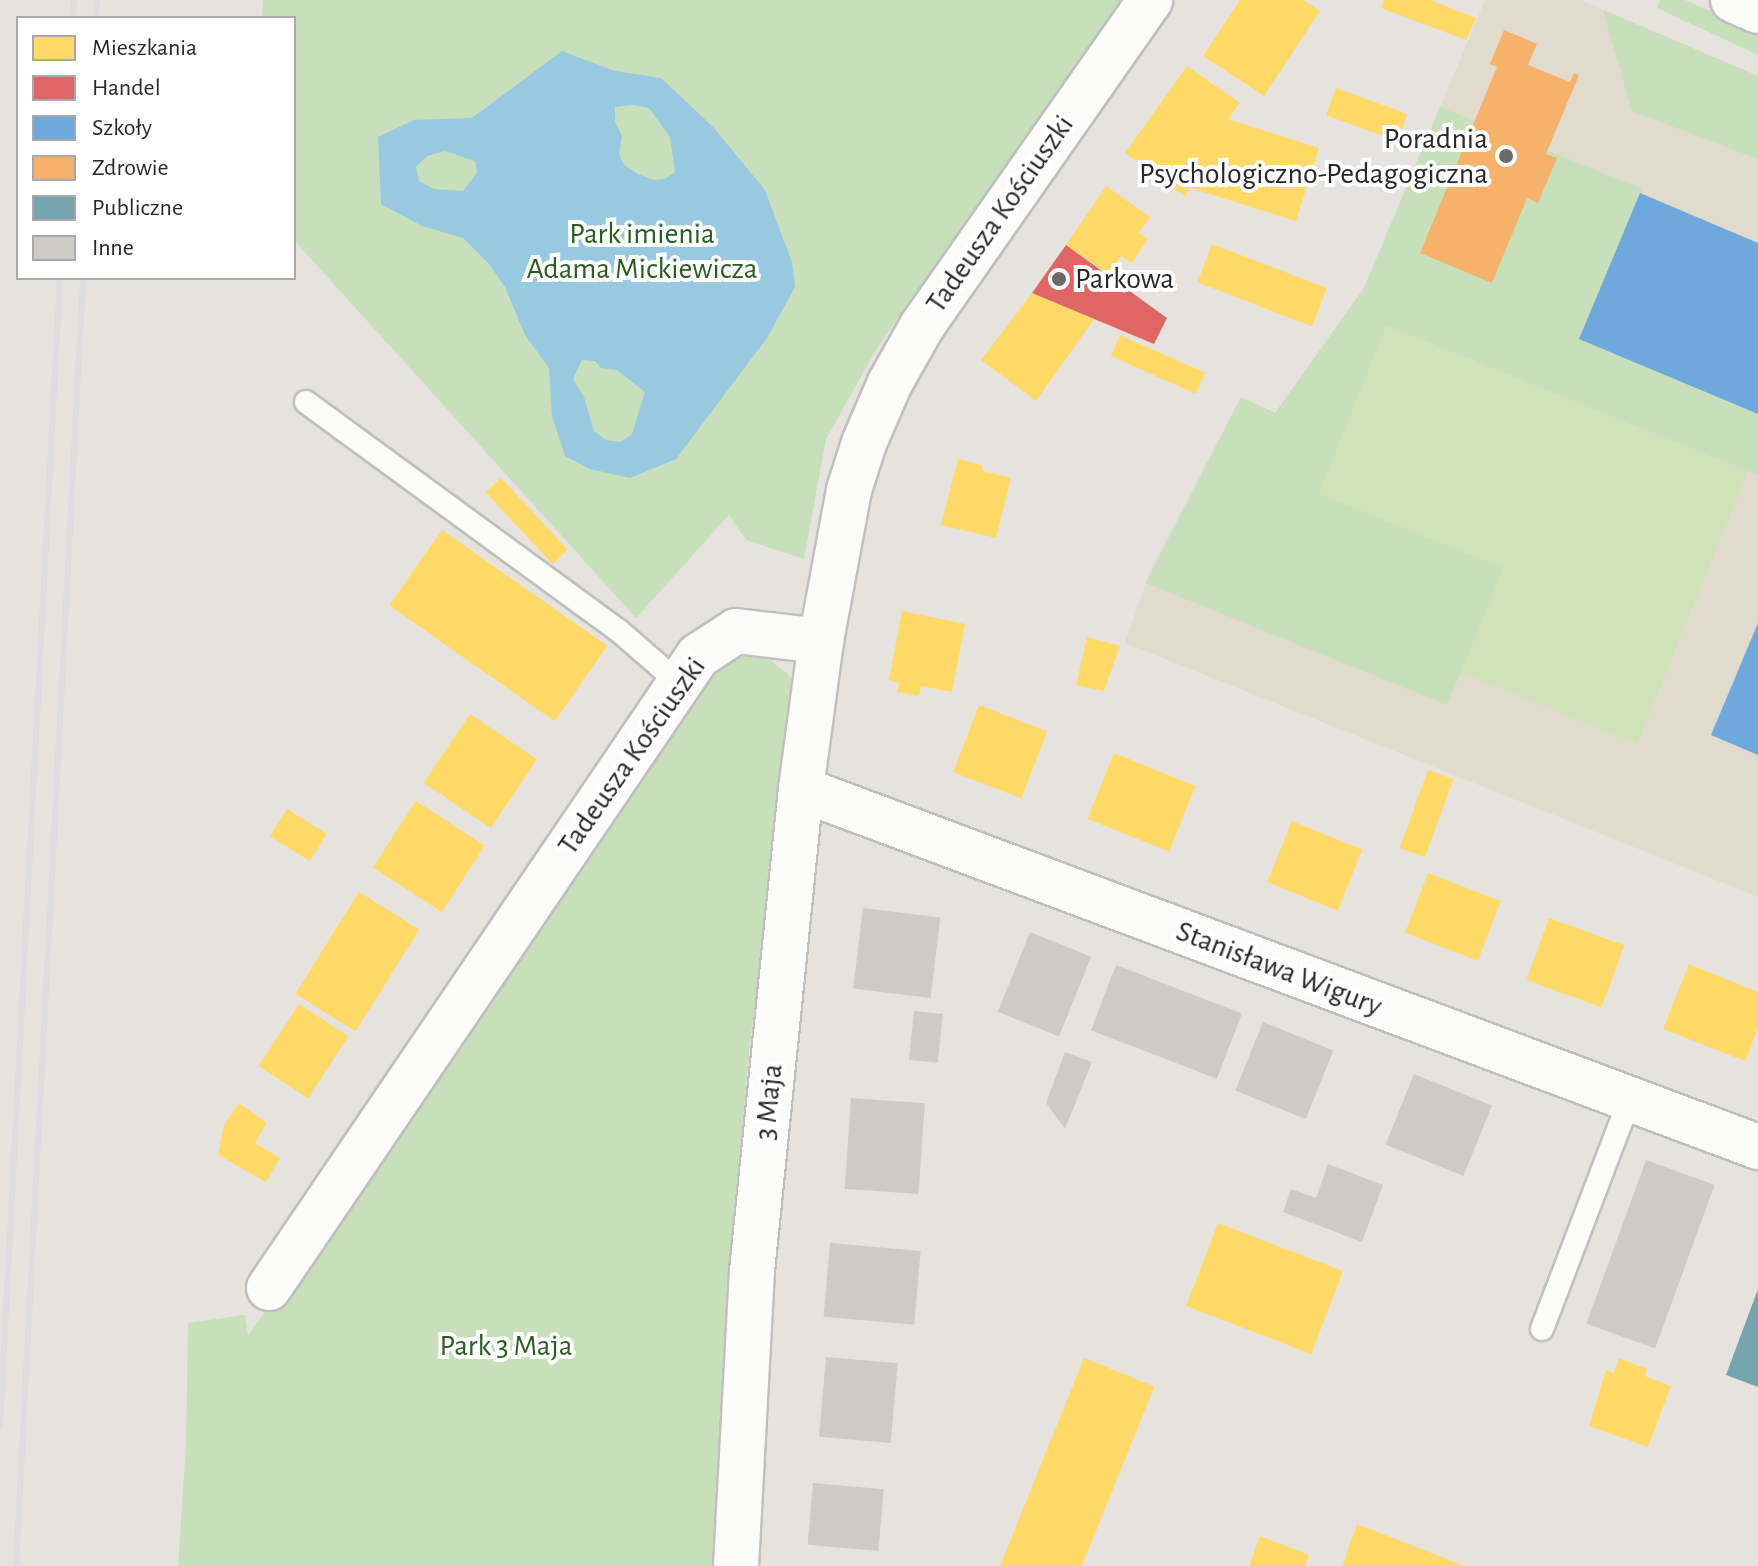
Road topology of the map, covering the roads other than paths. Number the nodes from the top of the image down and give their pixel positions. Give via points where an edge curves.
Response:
1 (1150, 0) edge
2 (1733, 0) edge
3 (1758, 11) edge
4 (306, 402) dead end
5 (821, 641) junction
6 (679, 683) junction
7 (801, 789) junction
8 (1629, 1101) junction
9 (1758, 1147) edge
10 (269, 1288) dead end
11 (1542, 1329) dead end
12 (736, 1566) edge

1 - 5 street, Tadeusza Kościuszki via 922,326 890,383 849,490
2 - 3 street
4 - 6 lane via 618,630
5 - 6 street, Tadeusza Kościuszki via 736,631 698,656
5 - 7 street, 3 Maja
6 - 10 street, Tadeusza Kościuszki
7 - 8 street, Stanisława Wigury
7 - 12 street, 3 Maja via 752,1271
8 - 9 street, Stanisława Wigury
8 - 11 lane

